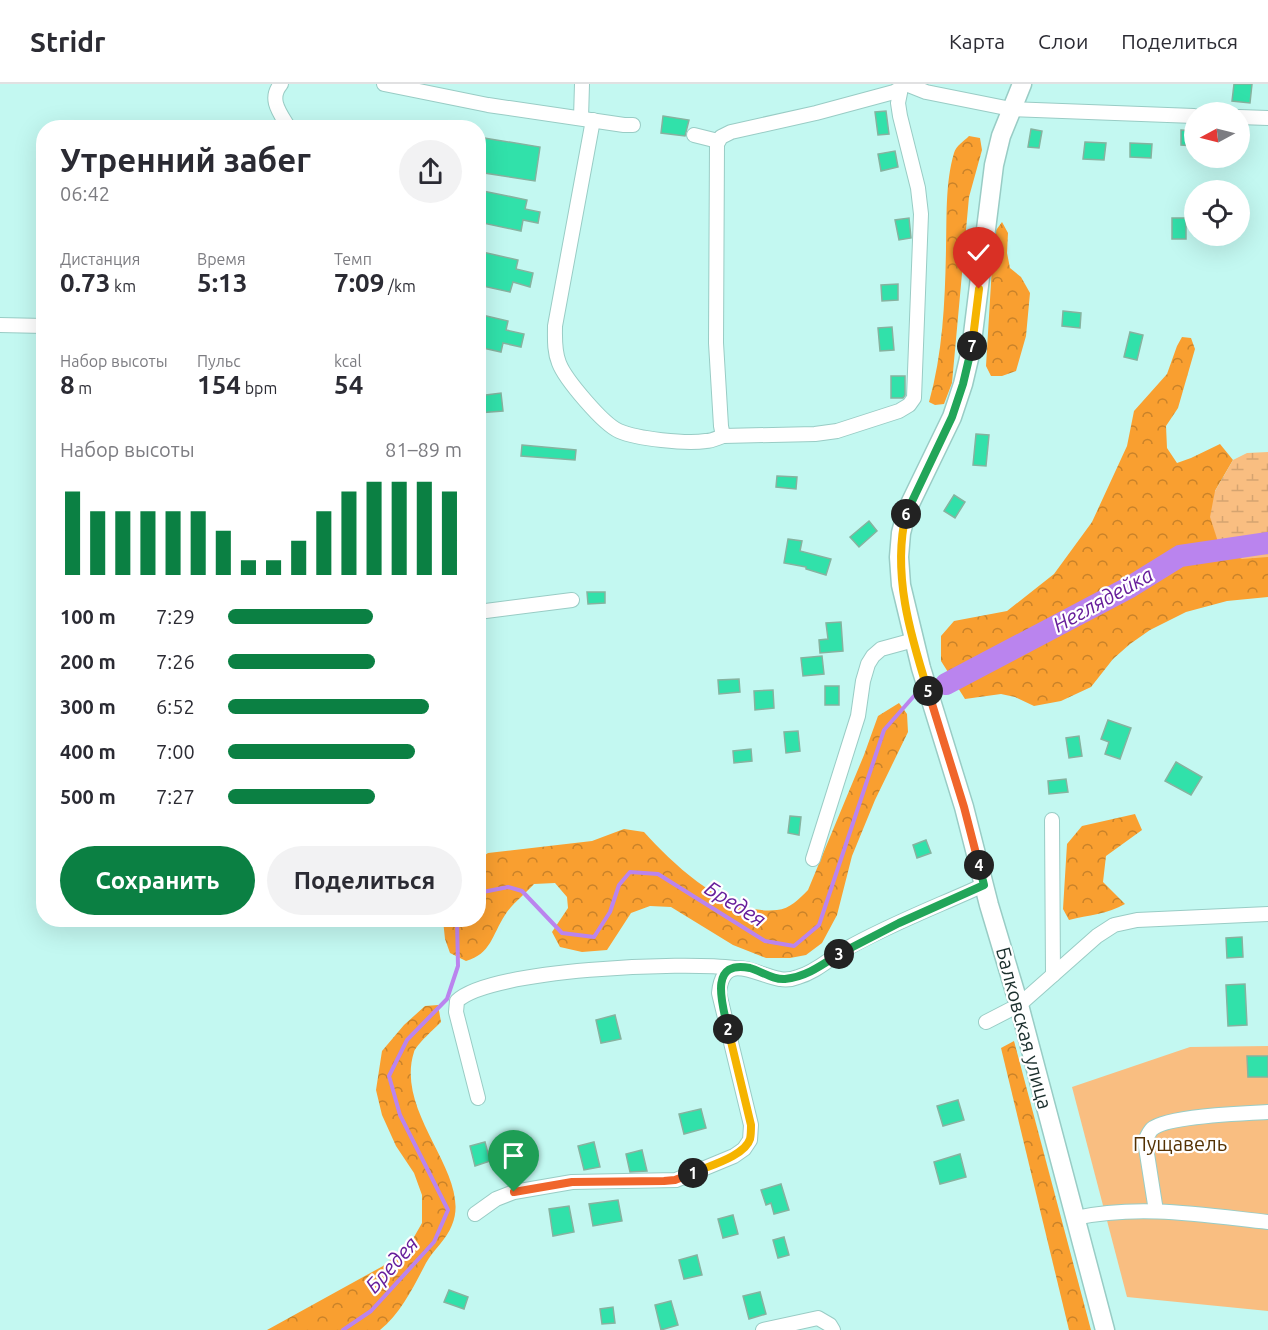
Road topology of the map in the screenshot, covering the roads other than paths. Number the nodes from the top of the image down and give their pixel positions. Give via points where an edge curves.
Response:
1 (281, 84) edge
2 (384, 84) edge
3 (582, 84) edge
4 (1022, 84) edge
5 (904, 85) edge
6 (1011, 109) junction
7 (1184, 116) edge
8 (1250, 117) edge
9 (1268, 118) edge
10 (587, 119) junction
11 (283, 120) edge
12 (633, 125) dead end
13 (694, 135) dead end
14 (718, 141) junction
15 (0, 325) edge
16 (36, 326) edge
17 (723, 436) junction
18 (572, 600) dead end
19 (486, 611) edge
20 (914, 640) junction
21 (1052, 820) dead end
22 (813, 859) dead end
23 (984, 885) junction
24 (1268, 914) edge
25 (734, 968) junction
26 (1053, 975) junction
27 (1019, 1005) junction
28 (986, 1022) dead end
29 (478, 1098) dead end
30 (1268, 1112) edge
31 (1156, 1210) junction
32 (475, 1214) dead end
33 (1075, 1218) junction
34 (1268, 1222) edge
35 (763, 1330) edge
36 (832, 1330) edge
37 (1105, 1330) edge

1 - 11 street via 274,99
2 - 10 street via 488,105
3 - 10 street
4 - 6 main road, Балковская улица
5 - 6 street
5 - 14 street via 884,95 816,114 730,132
5 - 17 street via 898,103 921,214 914,398 899,411 837,431
6 - 7 street
6 - 20 main road, Балковская улица via 994,165 971,350 963,384 952,417 907,510 901,533 901,585
8 - 9 street
10 - 12 street
10 - 17 street via 555,326 558,363 568,380 617,431 696,442
13 - 14 street
14 - 17 street via 716,343
15 - 16 street
18 - 19 street
20 - 22 street via 881,649 868,664 858,716
20 - 23 main road, Балковская улица
21 - 26 street
23 - 25 street via 863,941 798,977 781,980 748,968
23 - 27 main road, Балковская улица
24 - 26 street via 1137,920 1114,925
25 - 29 street via 629,966 550,975 465,993 457,1001 456,1012
25 - 32 street via 724,974 719,993 751,1125 750,1140 744,1149 675,1180 572,1182 514,1192
26 - 27 street
27 - 28 street
27 - 33 main road, Балковская улица
30 - 31 street via 1219,1114 1153,1128 1144,1141
31 - 33 street via 1105,1211
31 - 34 street
33 - 37 main road, Балковская улица
35 - 36 street via 818,1318

